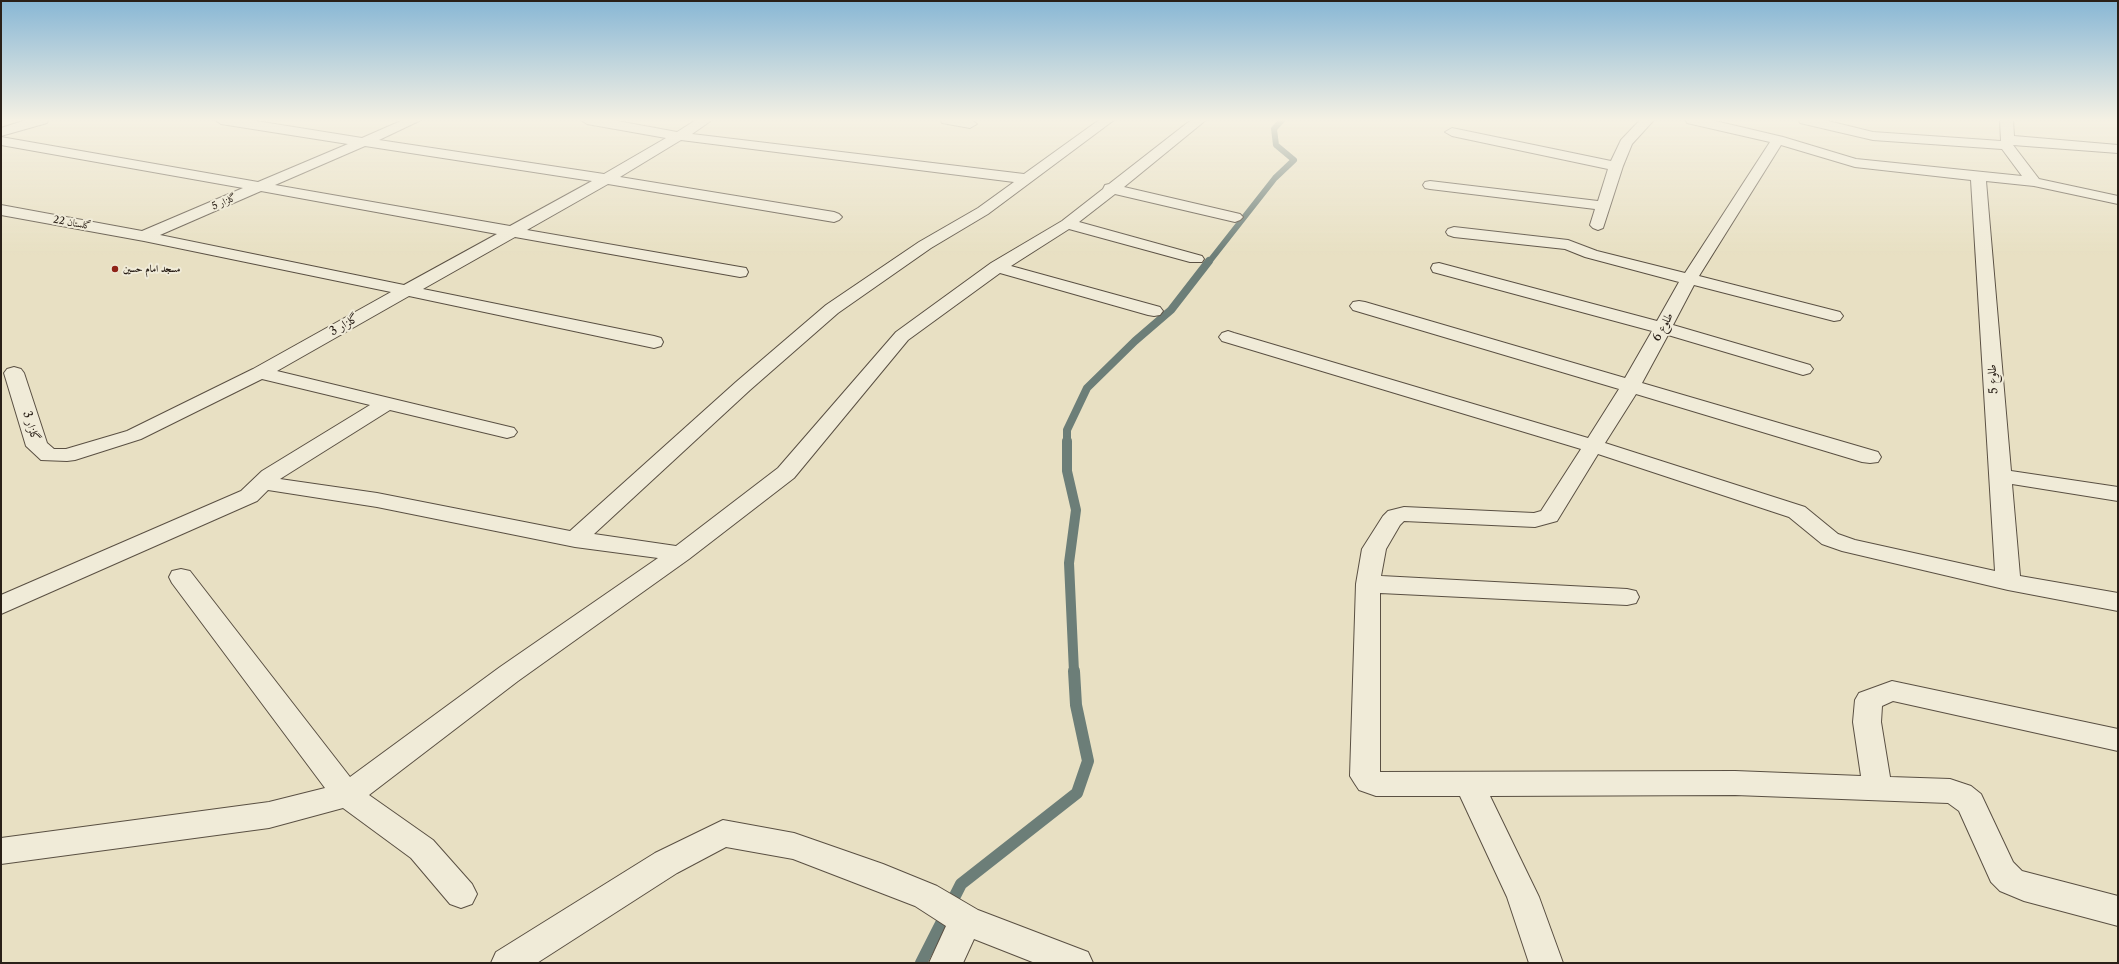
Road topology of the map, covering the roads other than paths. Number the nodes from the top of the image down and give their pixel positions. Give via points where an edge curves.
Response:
1 (150, 165) edge
2 (313, 165) edge
3 (512, 165) edge
4 (630, 165) edge
5 (913, 165) edge
6 (1045, 165) edge
7 (1142, 165) edge
8 (1611, 165) edge
9 (1762, 165) edge
10 (1871, 165) edge
11 (2023, 165) edge
12 (1616, 166) joint
13 (1978, 175) junction
14 (606, 179) junction
15 (1026, 179) junction
16 (2034, 182) junction
17 (1430, 185) dead end
18 (260, 188) junction
19 (1110, 188) junction
20 (2118, 200) edge
21 (1604, 206) junction
22 (1, 210) edge
23 (834, 217) dead end
24 (1235, 217) dead end
25 (1067, 224) junction
26 (1598, 224) dead end
27 (510, 232) junction
28 (1454, 232) dead end
29 (144, 236) junction
30 (1196, 259) dead end
31 (997, 268) junction
32 (1439, 268) dead end
33 (740, 272) dead end
34 (1690, 279) junction
35 (405, 291) junction
36 (1359, 306) dead end
37 (1154, 311) dead end
38 (1834, 316) dead end
39 (1662, 328) junction
40 (1228, 337) dead end
41 (654, 342) dead end
42 (1803, 369) dead end
43 (14, 373) dead end
44 (260, 373) junction
45 (1630, 387) junction
46 (387, 403) junction
47 (507, 432) dead end
48 (1594, 446) junction
49 (1870, 457) dead end
50 (2000, 476) junction
51 (263, 483) junction
52 (2118, 494) edge
53 (575, 539) junction
54 (680, 554) junction
55 (181, 577) dead end
56 (2008, 582) junction
57 (1368, 584) junction
58 (1627, 596) dead end
59 (2118, 602) edge
60 (1, 605) edge
61 (2118, 740) edge
62 (1469, 784) junction
63 (1877, 787) junction
64 (347, 795) junction
65 (1, 851) edge
66 (461, 894) dead end
67 (2118, 911) edge
68 (966, 921) junction
69 (508, 963) edge
70 (946, 963) edge
71 (1076, 963) edge
72 (1546, 963) edge

1 - 18 street
2 - 18 street, گلزار 5
3 - 14 street
4 - 14 street, گلزار 3
5 - 15 street
6 - 15 street
7 - 19 street
8 - 12 street
9 - 34 street, طلوع 6
10 - 13 street
11 - 16 street
12 - 21 street
13 - 16 street
13 - 50 street, طلوع 5
14 - 23 street
14 - 27 street, گلزار 3
15 - 53 street via 984,211 925,245 832,309
16 - 20 street
17 - 21 street
18 - 27 street
18 - 29 street, گلزار 5
19 - 24 street
19 - 25 street
21 - 26 street
22 - 29 street, گلستان 22
25 - 30 street
25 - 31 street
27 - 33 street
27 - 35 street, گلزار 3
28 - 34 street via 1568,245 1591,254
29 - 35 street, گلستان 22
31 - 37 street
31 - 54 street via 902,336 786,473
32 - 39 street
34 - 38 street
34 - 39 street, طلوع 6
35 - 41 street, گلستان 22
35 - 44 street, گلزار 3
36 - 45 street
39 - 42 street
39 - 45 street, طلوع 6
40 - 48 street
43 - 44 street, گلزار 3 via 37,446 49,455 66,455 134,435
44 - 46 street
45 - 48 street, طلوع 6
45 - 49 street
46 - 47 street
46 - 51 street via 270,476
48 - 56 street via 1797,512 1830,539 1850,546
48 - 57 street, طلوع 6 via 1549,516 1535,520 1404,514 1396,516 1374,549
50 - 52 street
50 - 56 street, طلوع 5
51 - 53 street via 377,500
51 - 60 street via 249,496
53 - 54 street
54 - 64 street via 509,674
55 - 64 street
56 - 59 street
57 - 58 street
57 - 62 street via 1365,776 1368,782
61 - 63 street via 1892,691 1869,700 1867,722
62 - 63 street via 1735,782
62 - 72 street via 1523,897
63 - 67 street via 1950,791 1960,795 1970,803 2002,872 2011,881
64 - 65 street via 268,815
64 - 66 street via 422,849
68 - 69 street via 926,896 872,874 794,846 722,833 666,863
68 - 70 street
68 - 71 street

